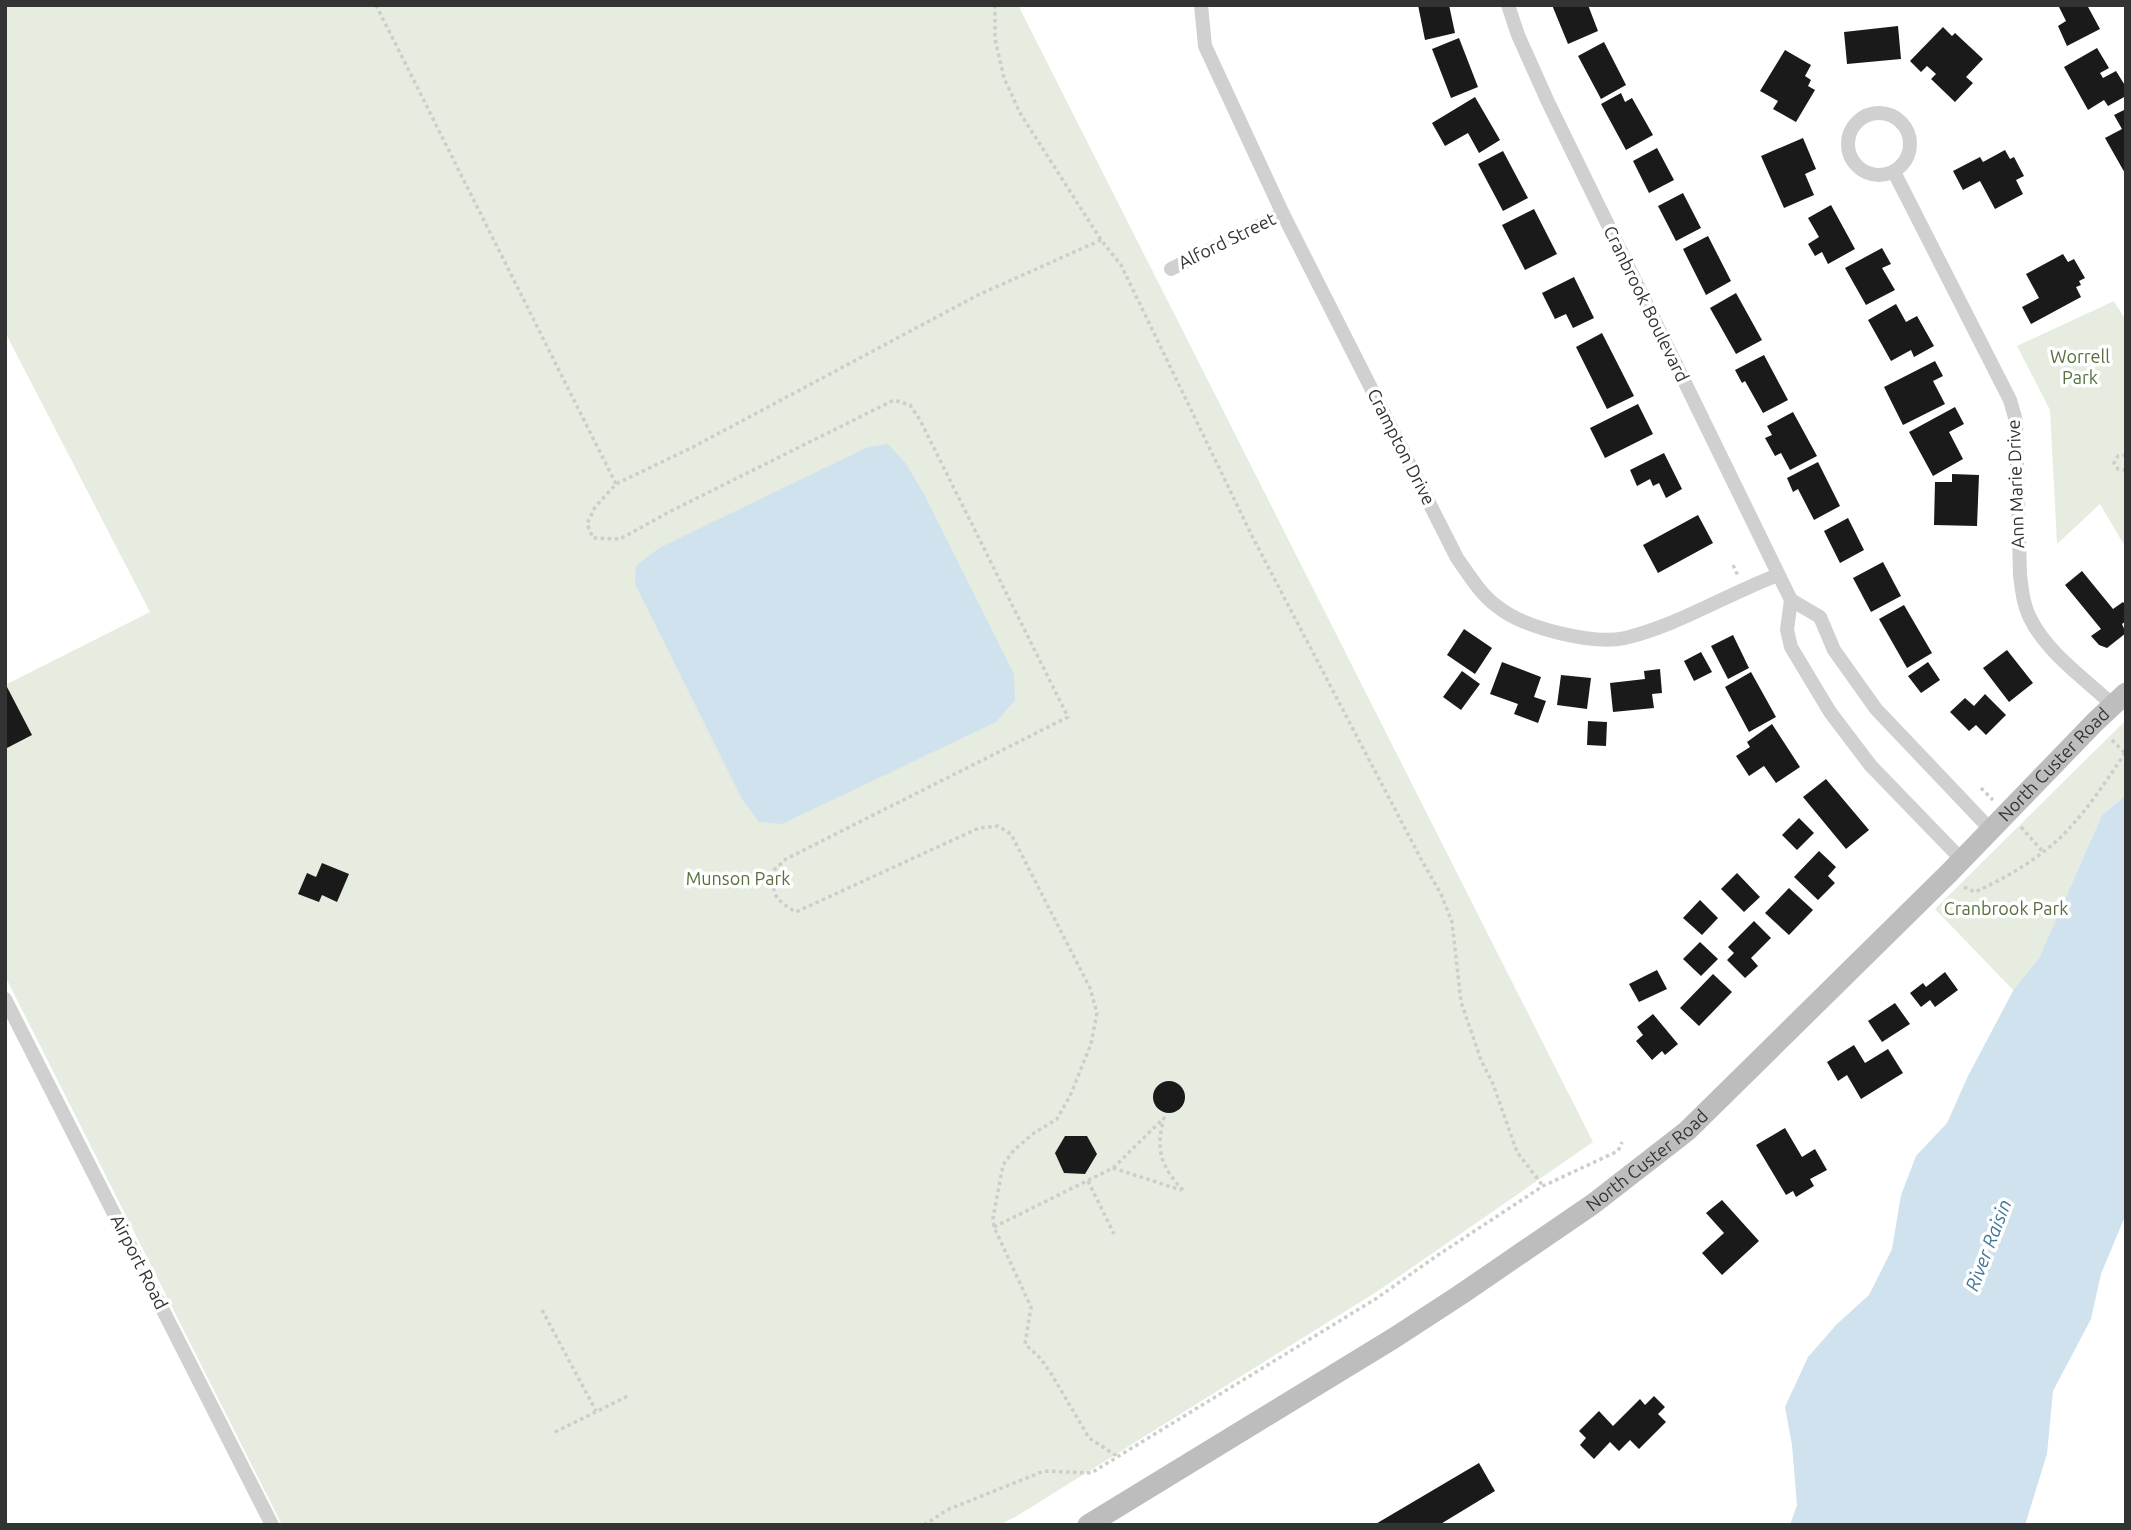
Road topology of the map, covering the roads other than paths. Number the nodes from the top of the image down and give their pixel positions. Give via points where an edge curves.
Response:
1 (1201, 5) edge
2 (1508, 5) edge
3 (1894, 172) junction
4 (1283, 214) junction
5 (1171, 269) dead end
6 (1778, 575) junction
7 (1791, 600) junction
8 (2119, 699) edge
9 (1990, 830) junction
10 (1962, 860) junction
11 (5, 999) edge
12 (272, 1525) edge
13 (1088, 1525) edge

1 - 4 street, Crampton Drive via 1205,46
2 - 6 street, Cranbrook Boulevard via 1548,102
3 - 3 street via 1911,147 1905,126 1898,118 1878,112 1858,120 1848,137 1850,158 1864,172 1884,176
3 - 8 street, Ann Marie Drive via 2010,400 2016,421 2020,575 2029,616 2049,645
4 - 5 street, Alford Street
4 - 6 street, Crampton Drive via 1457,558 1498,608 1528,624 1580,638 1622,639
6 - 7 street, Cranbrook Boulevard
7 - 9 street via 1820,617 1834,650 1876,709
7 - 10 street via 1787,630 1791,647 1830,712 1871,766
8 - 9 street, North Custer Road
9 - 10 street, North Custer Road
10 - 13 street, North Custer Road via 1687,1131 1604,1196 1394,1338
11 - 12 street, Airport Road

